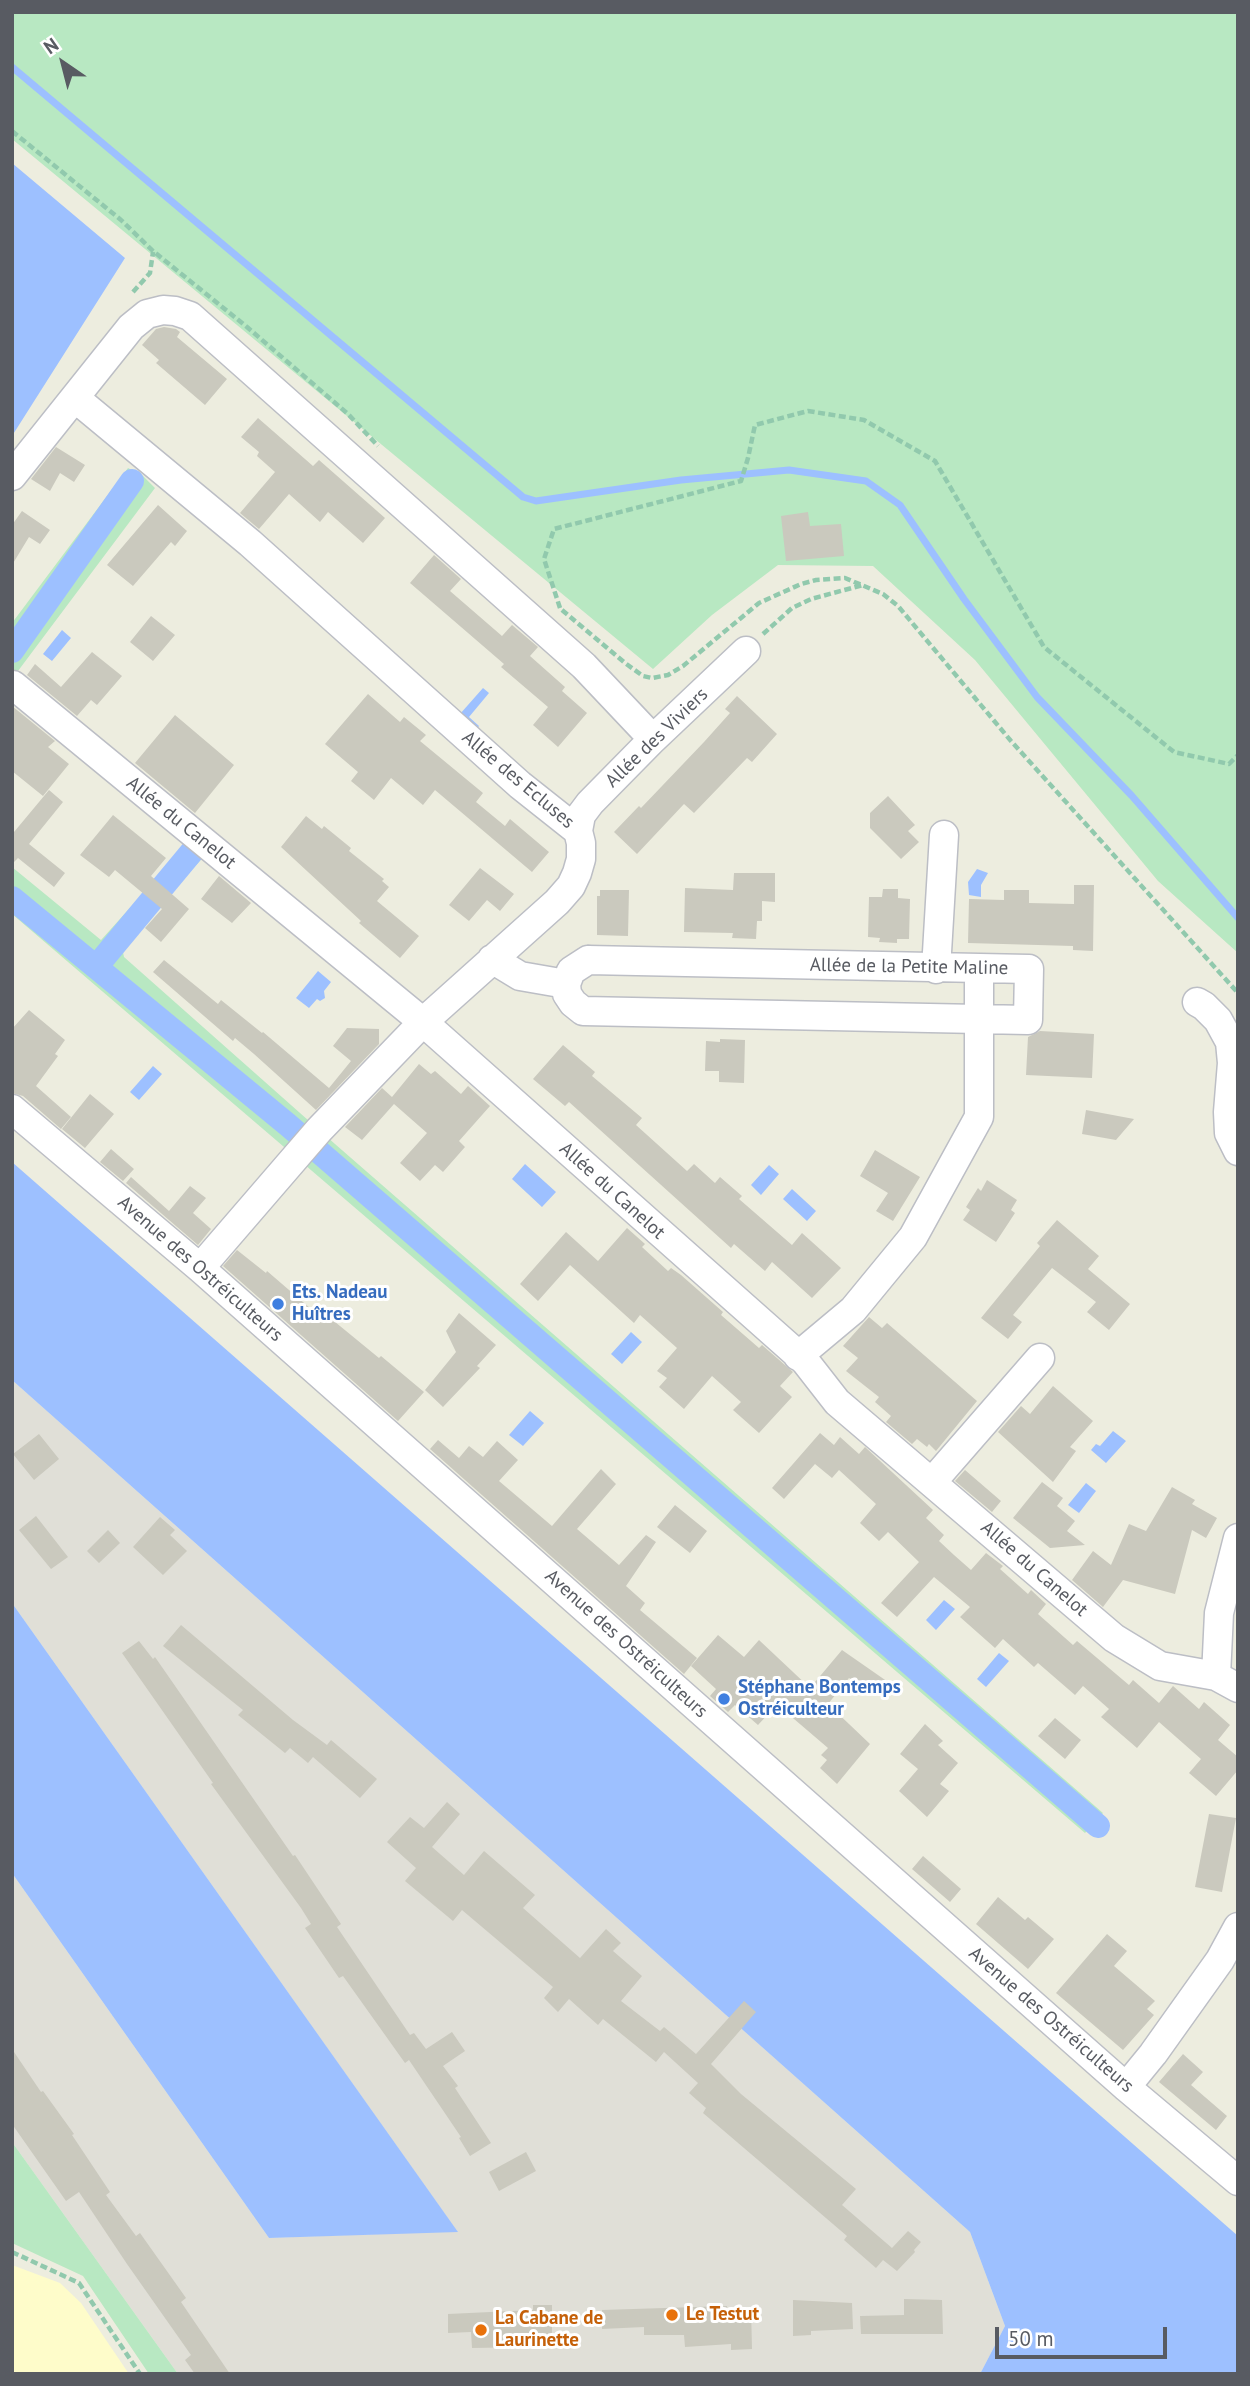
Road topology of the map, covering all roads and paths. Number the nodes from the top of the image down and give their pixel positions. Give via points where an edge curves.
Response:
1 (12, 131) edge
2 (75, 398) junction
3 (379, 448) dead end
4 (12, 476) edge
5 (864, 585) junction
6 (550, 599) dead end
7 (560, 608) junction
8 (746, 652) joint
9 (13, 685) edge
10 (653, 739) junction
11 (1238, 755) edge
12 (578, 831) junction
13 (944, 835) dead end
14 (492, 959) junction
15 (936, 968) junction
16 (979, 969) junction
17 (566, 984) junction
18 (1238, 993) edge
19 (1197, 1002) dead end
20 (979, 1019) junction
21 (423, 1022) junction
22 (12, 1109) edge
23 (1238, 1151) edge
24 (200, 1268) junction
25 (798, 1356) junction
26 (1040, 1358) dead end
27 (932, 1482) junction
28 (1238, 1538) edge
29 (1227, 1682) edge
30 (1238, 1927) edge
31 (1126, 2087) junction
32 (1238, 2182) edge
33 (12, 2252) edge
34 (140, 2374) edge

1 - 3 path via 338,405
2 - 4 street
2 - 10 street via 131,327 147,314 163,310 190,316 584,666
2 - 12 street, Allée des Ecluses via 250,543 520,785
5 - 7 path via 845,578 825,579 773,596 683,667 652,678 625,663
5 - 8 path via 792,608
5 - 18 path via 898,606 1011,741
6 - 7 path
7 - 11 path via 544,559 554,529 741,481 755,425 808,411 864,420 935,461 1044,647 1174,752 1229,764
8 - 10 street, Allée des Viviers
9 - 21 street, Allée du Canelot
10 - 12 street, Allée des Viviers via 590,803
12 - 14 street, Allée des Ecluses via 581,859 571,886
13 - 15 street
14 - 17 street via 520,976
14 - 21 street, Allée des Ecluses
15 - 16 street, Allée de la Petite Maline
15 - 17 street, Allée de la Petite Maline via 588,960 571,971
16 - 20 street
16 - 20 street, Allée de la Petite Maline via 1029,969 1029,991 1028,1020
17 - 20 street, Allée de la Petite Maline via 567,994 583,1011
19 - 23 street via 1218,1020 1230,1042 1229,1133
20 - 25 street via 979,1117 913,1237 853,1310
21 - 24 street, Allée des Ecluses via 319,1130
21 - 25 street, Allée du Canelot
22 - 24 street, Avenue des Ostréiculteurs
24 - 31 street, Avenue des Ostréiculteurs
25 - 27 street, Allée du Canelot via 837,1402
26 - 27 street
27 - 29 street, Allée du Canelot via 1114,1638 1160,1666
28 - 29 street via 1219,1613
30 - 31 street via 1220,1960
31 - 32 street, Avenue des Ostréiculteurs
33 - 34 path via 79,2283

